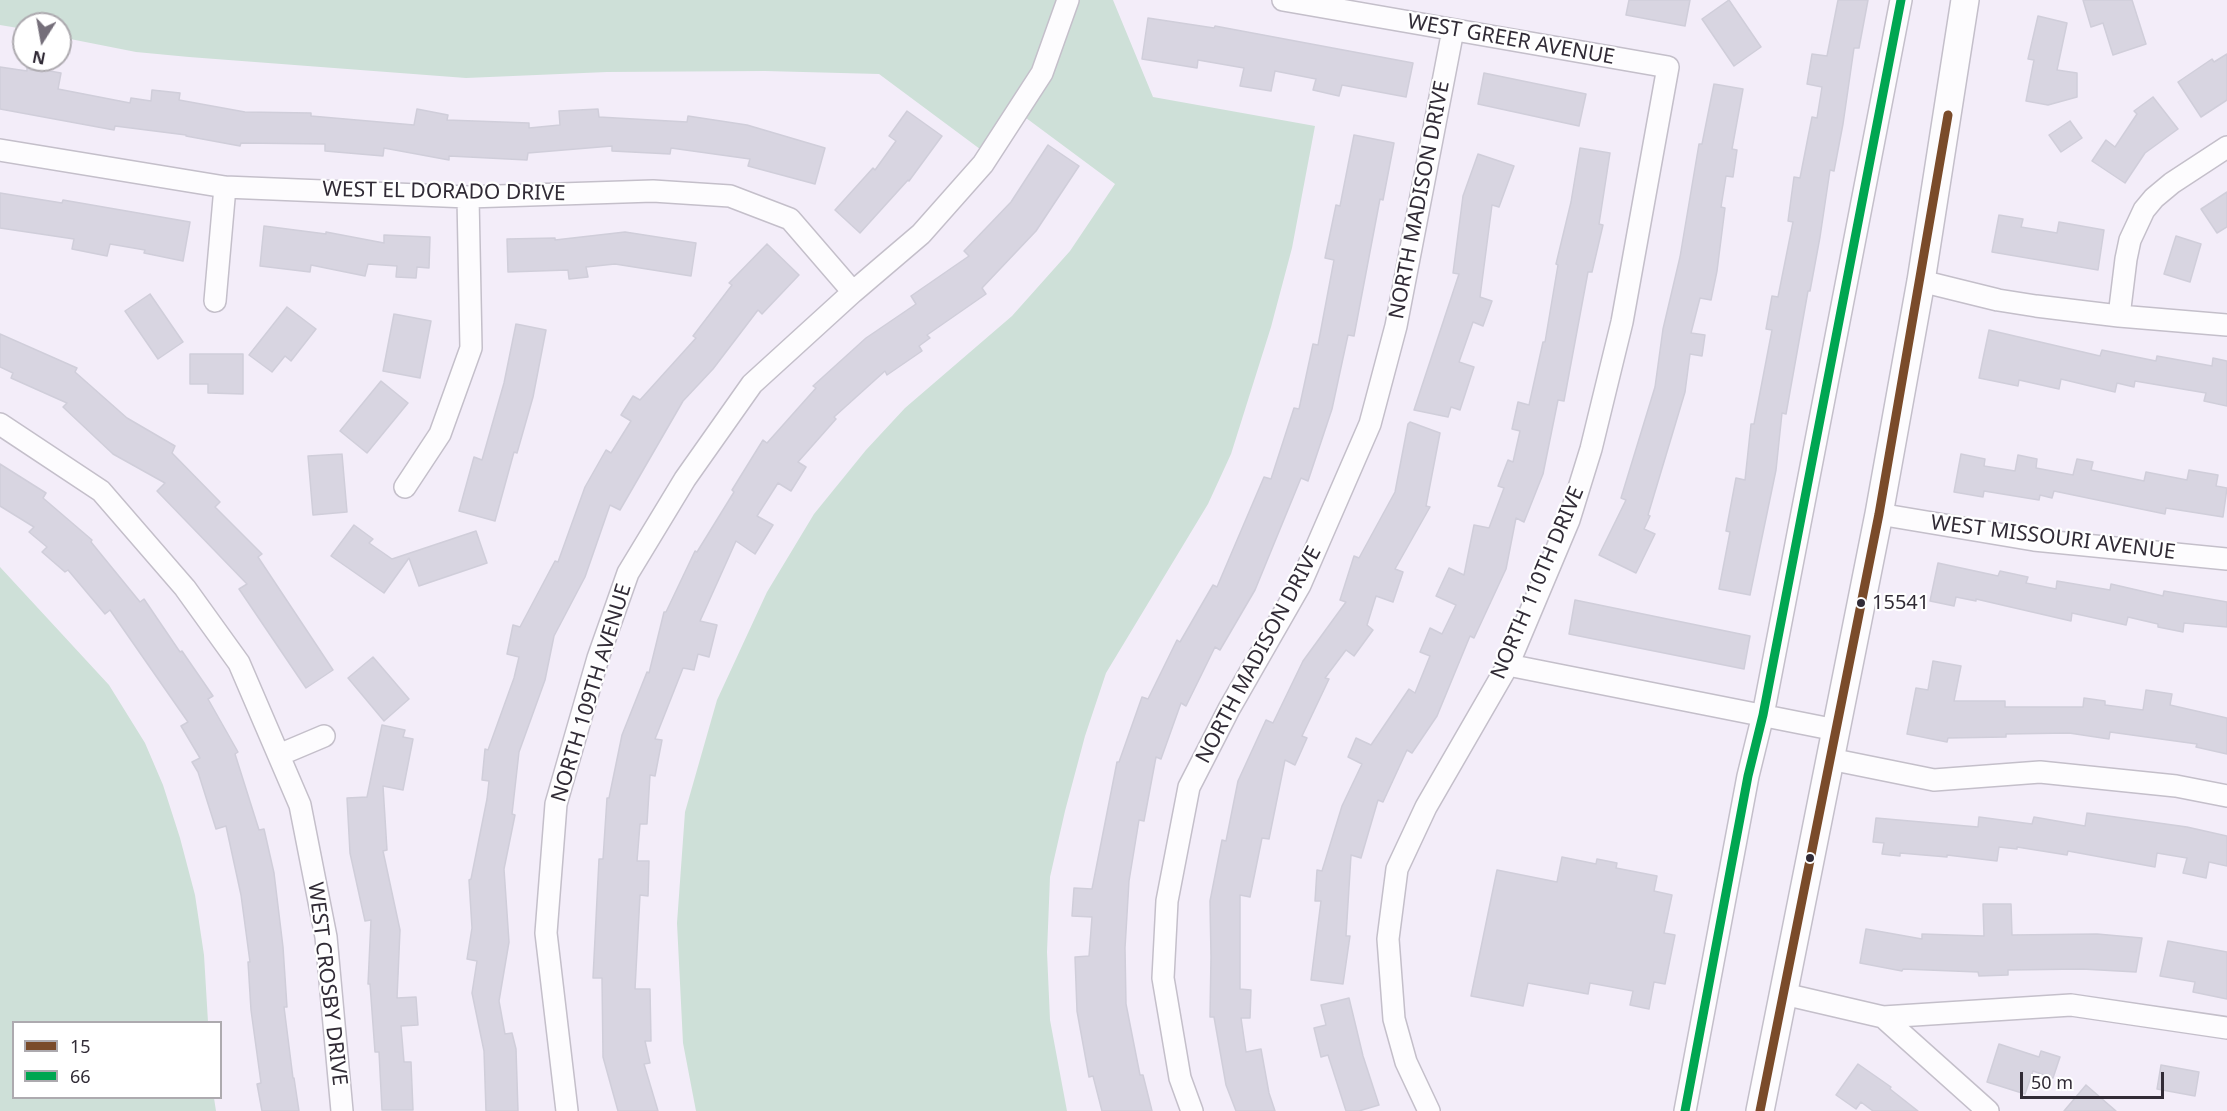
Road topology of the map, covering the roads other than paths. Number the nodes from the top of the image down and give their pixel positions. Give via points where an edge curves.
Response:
1 (1068, 0) edge
2 (1283, 0) edge
3 (1901, 0) edge
4 (1965, 0) edge
5 (1453, 30) junction
6 (1668, 67) joint
7 (2227, 147) edge
8 (0, 150) edge
9 (225, 187) junction
10 (468, 197) junction
11 (1921, 281) junction
12 (853, 292) junction
13 (215, 302) dead end
14 (2119, 316) junction
15 (2227, 325) edge
16 (0, 424) edge
17 (405, 486) dead end
18 (1879, 514) junction
19 (2227, 560) edge
20 (1508, 665) junction
21 (1762, 715) junction
22 (1836, 730) junction
23 (324, 736) dead end
24 (279, 755) junction
25 (1830, 759) junction
26 (2227, 796) edge
27 (1784, 994) junction
28 (1883, 1017) junction
29 (2227, 1028) edge
30 (342, 1111) edge
31 (567, 1111) edge
32 (1192, 1111) edge
33 (1430, 1111) edge
34 (1685, 1111) edge
35 (1760, 1111) edge
36 (1988, 1111) edge

1 - 12 street, NORTH 109TH AVENUE via 1042,73 983,164 921,234
2 - 5 street, WEST GREER AVENUE
3 - 21 street
4 - 11 street
5 - 6 street, WEST GREER AVENUE
5 - 32 street, NORTH MADISON DRIVE via 1396,326 1370,424 1300,585 1189,787 1167,901 1163,978 1180,1078
6 - 20 street, NORTH 110TH DRIVE via 1622,322 1591,449 1569,520
7 - 14 street via 2172,183 2144,210 2130,240
8 - 9 street, WEST EL DORADO DRIVE
9 - 10 street, WEST EL DORADO DRIVE
9 - 13 street
10 - 12 street, WEST EL DORADO DRIVE via 654,191 730,196 790,219
10 - 17 street via 471,348 440,434
11 - 14 street via 2008,301
11 - 18 street
12 - 31 street, NORTH 109TH AVENUE via 752,384 685,479 628,573 598,658 556,804 546,933
14 - 15 street
16 - 24 street, WEST CROSBY DRIVE via 101,491 185,588 240,663
18 - 19 street, WEST MISSOURI AVENUE via 2034,540
18 - 22 street
20 - 21 street
20 - 33 street, NORTH 110TH DRIVE via 1426,807 1397,868 1388,939 1394,1019 1406,1062
21 - 22 street
21 - 34 street
22 - 25 street
23 - 24 street
24 - 30 street, WEST CROSBY DRIVE via 300,805 326,937
25 - 26 street via 1934,780 2040,772 2176,786
25 - 27 street
27 - 28 street
27 - 35 street
28 - 29 street via 2071,1005
28 - 36 street

